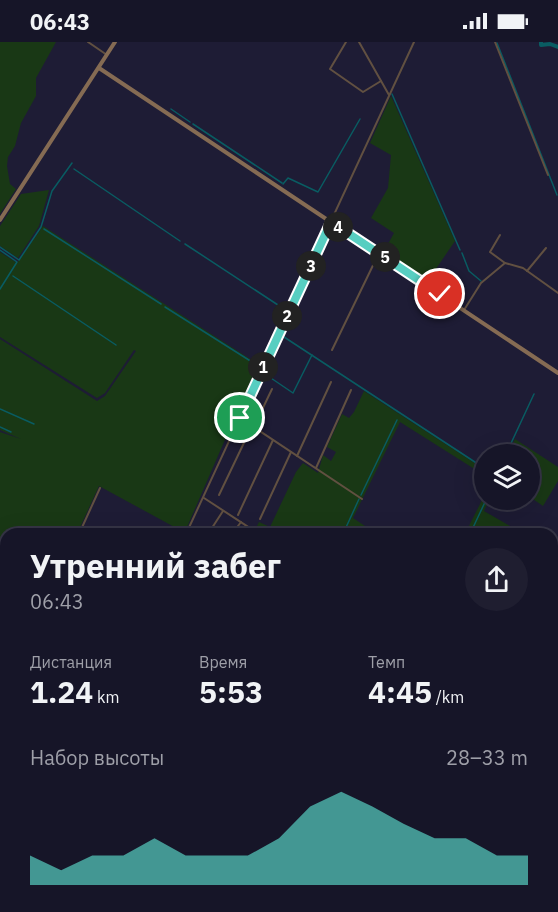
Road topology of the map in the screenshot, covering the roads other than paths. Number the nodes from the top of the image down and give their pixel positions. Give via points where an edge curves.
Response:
1 (88, 42) edge
2 (115, 42) edge
3 (346, 42) edge
4 (359, 42) edge
5 (414, 42) edge
6 (495, 42) edge
7 (107, 55) junction
8 (99, 68) junction
9 (381, 81) junction
10 (389, 95) junction
11 (548, 175) dead end
12 (0, 220) edge
13 (331, 222) junction
14 (500, 235) dead end
15 (546, 248) dead end
16 (379, 254) junction
17 (505, 263) junction
18 (527, 271) junction
19 (558, 293) edge
20 (464, 310) junction
21 (332, 350) dead end
22 (558, 373) edge
23 (331, 382) dead end
24 (272, 389) dead end
25 (351, 390) dead end
26 (240, 418) junction
27 (252, 426) junction
28 (257, 429) junction
29 (273, 440) junction
30 (291, 452) junction
31 (297, 456) junction
32 (316, 468) junction
33 (100, 488) dead end
34 (219, 495) dead end
35 (203, 497) junction
36 (362, 499) dead end
37 (224, 511) junction
38 (238, 515) dead end
39 (260, 519) dead end
40 (241, 522) junction
41 (82, 528) edge
42 (189, 528) edge
43 (212, 528) edge
44 (236, 528) edge
45 (250, 528) edge

1 - 7 street
2 - 7 street
3 - 9 street via 330,69 363,92
4 - 9 street
5 - 10 street
6 - 11 street
7 - 8 street
8 - 12 street
8 - 13 street
9 - 10 street
10 - 13 street
13 - 16 street
13 - 26 street
14 - 17 street via 489,252
15 - 18 street
16 - 20 street
16 - 21 street
17 - 18 street
17 - 20 street via 481,283
18 - 19 street
20 - 22 street
23 - 31 street
24 - 28 street
25 - 32 street
26 - 27 street
26 - 35 street
27 - 28 street
27 - 34 street
28 - 29 street
29 - 30 street
29 - 38 street
30 - 31 street
30 - 39 street
31 - 32 street
32 - 36 street
33 - 41 street
35 - 37 street
35 - 42 street
37 - 40 street
37 - 43 street
40 - 44 street
40 - 45 street

